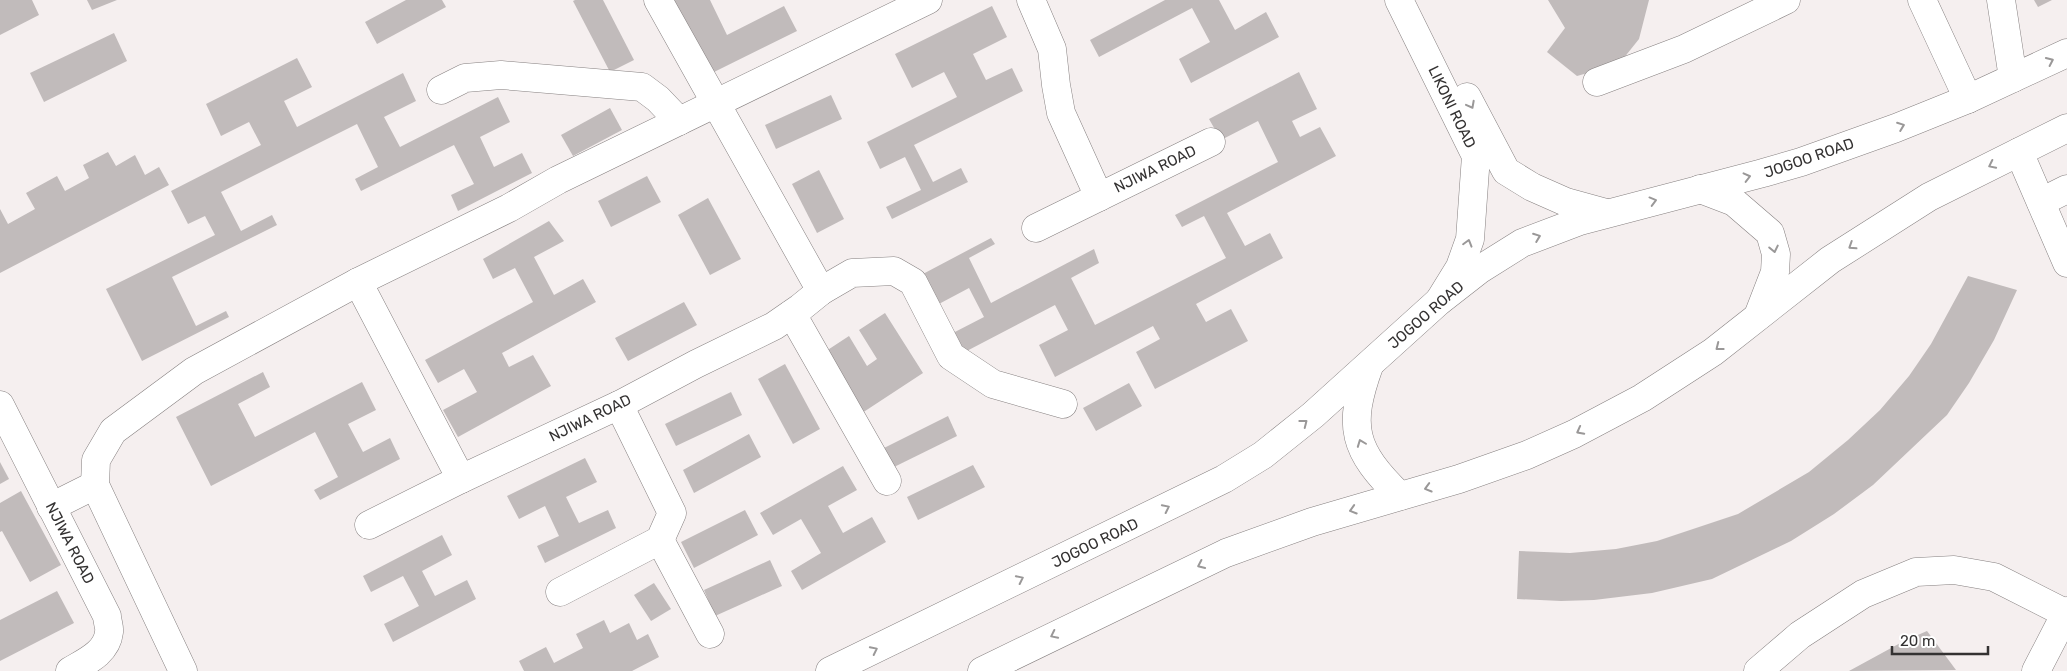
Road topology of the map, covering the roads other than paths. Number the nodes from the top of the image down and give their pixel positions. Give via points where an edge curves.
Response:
1 (658, 0) edge
2 (928, 0) edge
3 (1031, 0) edge
4 (1399, 0) edge
5 (1416, 0) edge
6 (1786, 0) edge
7 (1922, 0) edge
8 (2001, 0) edge
9 (2067, 53) edge
10 (2013, 78) junction
11 (1597, 82) dead end
12 (441, 90) dead end
13 (1968, 99) junction
14 (715, 103) junction
15 (679, 121) junction
16 (2067, 128) edge
17 (1211, 142) dead end
18 (2019, 152) junction
19 (1700, 189) junction
20 (2067, 189) edge
21 (1099, 197) junction
22 (2041, 202) junction
23 (1606, 213) junction
24 (1036, 228) dead end
25 (2067, 264) edge
26 (358, 282) junction
27 (821, 291) junction
28 (1438, 302) junction
29 (792, 314) junction
30 (1757, 317) junction
31 (1369, 366) junction
32 (1063, 404) dead end
33 (0, 405) edge
34 (619, 405) junction
35 (461, 479) junction
36 (887, 481) dead end
37 (95, 485) junction
38 (1400, 496) junction
39 (51, 507) junction
40 (369, 525) dead end
41 (660, 540) junction
42 (560, 592) dead end
43 (2066, 612) edge
44 (710, 634) dead end
45 (70, 671) edge
46 (183, 671) edge
47 (830, 671) edge
48 (982, 671) edge
49 (1758, 671) edge
50 (2036, 671) edge

1 - 14 street
2 - 14 street
3 - 21 street, NJIWA ROAD via 1052,49 1062,113
28 -> 4 street, LIKONI ROAD via 1460,267 1470,239 1476,156
5 -> 23 street, LIKONI ROAD via 1506,171 1566,202
6 - 11 street via 1684,49
7 - 13 street
8 - 10 street
10 -> 9 street, JOGOO ROAD
10 - 13 street, JOGOO ROAD
12 - 15 street via 465,78 501,75 642,87
19 -> 13 street, JOGOO ROAD via 1801,162
14 - 15 street
14 - 27 street
15 - 26 street
16 - 18 street
17 - 21 street, NJIWA ROAD
18 - 22 street
18 -> 30 street via 1929,197 1830,260
23 -> 19 street, JOGOO ROAD
19 -> 30 street via 1734,202 1770,233 1776,254 1775,272
20 - 22 street
21 - 24 street, NJIWA ROAD
22 - 25 street
28 -> 23 street, JOGOO ROAD via 1479,270 1522,243
26 - 35 street
26 - 37 street via 194,371 113,431 96,460
27 - 29 street, NJIWA ROAD
27 - 32 street, NJIWA ROAD via 852,273 894,271 913,282 951,356 993,384
28 - 31 street, JOGOO ROAD
29 - 34 street, NJIWA ROAD
29 - 36 street
30 -> 38 street via 1713,352 1642,398 1574,434 1527,455
38 -> 31 street via 1365,454 1358,435 1355,417
47 -> 31 street, JOGOO ROAD via 1224,479 1263,455
33 - 39 street, NJIWA ROAD
34 - 35 street, NJIWA ROAD
34 - 41 street via 672,513
35 - 40 street, NJIWA ROAD
37 - 39 street
37 - 46 street
38 -> 48 street via 1312,522 1226,554
39 - 45 street, NJIWA ROAD via 106,616 110,632 94,658
41 - 42 street
41 - 44 street
43 - 49 street via 1994,577 1954,570 1916,572 1863,594 1800,635
43 - 50 street

